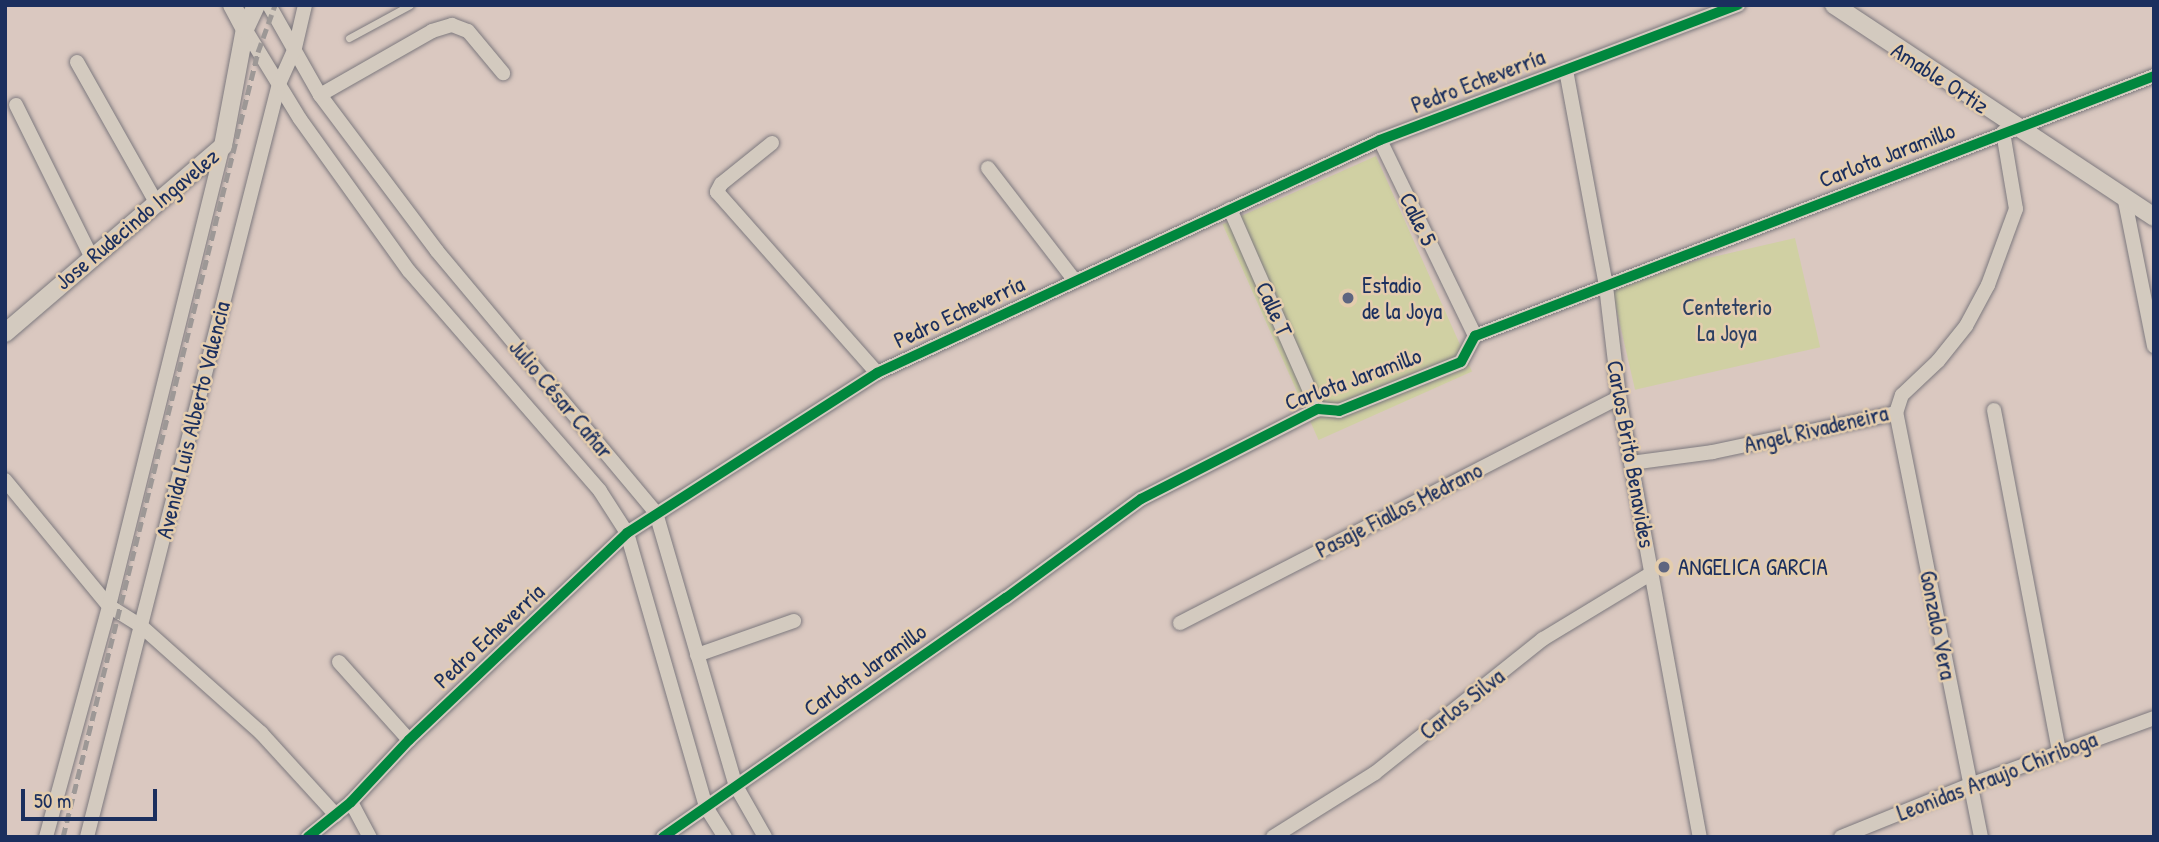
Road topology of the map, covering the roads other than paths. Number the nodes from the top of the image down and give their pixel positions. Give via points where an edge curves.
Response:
1 (232, 5) edge
2 (256, 5) edge
3 (269, 5) edge
4 (305, 5) edge
5 (410, 5) edge
6 (1738, 5) edge
7 (1834, 5) edge
8 (245, 29) junction
9 (349, 38) dead end
10 (295, 48) junction
11 (77, 62) dead end
12 (1566, 70) junction
13 (503, 74) dead end
14 (2154, 76) edge
15 (279, 84) junction
16 (320, 95) junction
17 (16, 105) dead end
18 (2009, 130) junction
19 (1380, 140) junction
20 (772, 143) dead end
21 (223, 146) junction
22 (988, 168) dead end
23 (2126, 201) junction
24 (157, 204) junction
25 (1230, 209) junction
26 (2154, 217) edge
27 (91, 256) junction
28 (1076, 282) junction
29 (1606, 286) junction
30 (5, 332) edge
31 (1475, 336) junction
32 (2154, 346) edge
33 (877, 373) junction
34 (1619, 397) junction
35 (1318, 409) junction
36 (1994, 410) dead end
37 (1896, 413) junction
38 (1631, 463) junction
39 (5, 480) edge
40 (656, 513) junction
41 (627, 534) junction
42 (1652, 573) junction
43 (109, 606) junction
44 (794, 621) dead end
45 (1180, 622) dead end
46 (141, 626) junction
47 (697, 655) junction
48 (339, 662) dead end
49 (2154, 718) edge
50 (410, 740) junction
51 (2059, 752) junction
52 (1970, 785) junction
53 (736, 786) junction
54 (351, 802) junction
55 (706, 807) junction
56 (336, 815) junction
57 (1292, 833) edge
58 (46, 837) edge
59 (87, 837) edge
60 (308, 837) edge
61 (370, 837) edge
62 (663, 837) edge
63 (725, 837) edge
64 (765, 837) edge
65 (1273, 837) edge
66 (1700, 837) edge
67 (1841, 837) edge
68 (1980, 837) edge

1 - 8 street, Julio César Cañar
2 - 8 street, Jose Rudecindo Ingavelez
3 - 10 street, Julio César Cañar
4 - 10 street, Avenida Luis Alberto Valencia
5 - 9 lane
6 - 12 street, Pedro Echeverría
7 - 18 street, Amable Ortiz
8 - 15 street, Julio César Cañar
8 - 21 street, Jose Rudecindo Ingavelez
10 - 15 street, Avenida Luis Alberto Valencia
10 - 16 street, Julio César Cañar
11 - 24 street
12 - 19 street, Pedro Echeverría
12 - 29 street, Carlos Brito Benavides
13 - 16 street via 468,31 452,25
14 - 18 street, Carlota Jaramillo
15 - 41 street, Julio César Cañar via 409,271 600,491
15 - 46 street, Avenida Luis Alberto Valencia
16 - 40 street, Julio César Cañar via 437,251
17 - 27 street
18 - 23 street, Amable Ortiz
18 - 29 street, Carlota Jaramillo
18 - 37 street, Angel Rivadeneira via 2016,209 1988,285 1938,361 1902,395
19 - 25 street, Pedro Echeverría
19 - 31 street, Calle 5
20 - 33 street via 721,184 718,192
21 - 24 street, Jose Rudecindo Ingavelez
21 - 43 street
22 - 28 street
23 - 26 street, Amable Ortiz
23 - 32 street
24 - 27 street, Jose Rudecindo Ingavelez
25 - 28 street, Pedro Echeverría
25 - 35 street, Calle T
27 - 30 street, Jose Rudecindo Ingavelez
28 - 33 street, Pedro Echeverría
29 - 31 street, Carlota Jaramillo
29 - 34 street, Carlos Brito Benavides
31 - 35 street, Carlota Jaramillo via 1461,362 1339,411
33 - 40 street, Pedro Echeverría
34 - 38 street, Carlos Brito Benavides
34 - 45 street, Pasaje Fiallos Medrano
35 - 53 street, Carlota Jaramillo via 1141,499
36 - 51 street
37 - 38 street, Angel Rivadeneira via 1713,453
37 - 52 street, Gonzalo Vera
38 - 42 street, Carlos Brito Benavides
39 - 43 street
40 - 41 street, Pedro Echeverría
40 - 47 street, Julio César Cañar
41 - 50 street, Pedro Echeverría
41 - 55 street, Julio César Cañar
42 - 57 street, Carlos Silva via 1544,639
42 - 66 street, Carlos Brito Benavides
43 - 46 street
43 - 58 street
44 - 47 street
46 - 56 street via 261,733
46 - 59 street, Avenida Luis Alberto Valencia
47 - 53 street, Julio César Cañar
48 - 50 street
49 - 51 street, Leonidas Araujo Chiriboga
50 - 54 street, Pedro Echeverría
51 - 52 street, Leonidas Araujo Chiriboga
52 - 67 street, Leonidas Araujo Chiriboga
52 - 68 street, Gonzalo Vera
53 - 55 street, Carlota Jaramillo
53 - 64 street, Julio César Cañar
54 - 56 street, Pedro Echeverría
54 - 61 street
55 - 62 street, Carlota Jaramillo
55 - 63 street, Julio César Cañar
56 - 60 street, Pedro Echeverría
57 - 65 street, Carlos Silva

